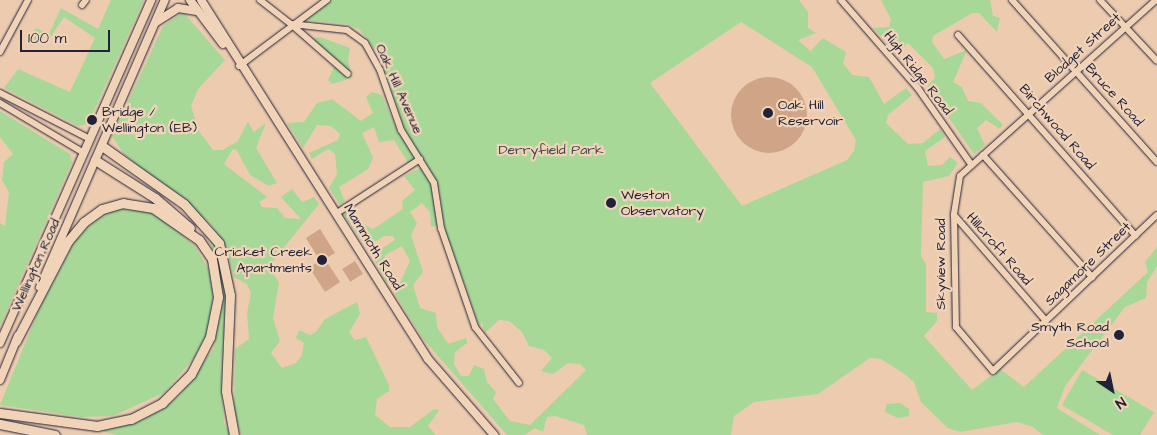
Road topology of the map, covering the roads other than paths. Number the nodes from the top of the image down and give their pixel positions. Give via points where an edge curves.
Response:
1 (28, 0) edge
2 (151, 0) edge
3 (165, 0) edge
4 (190, 0) edge
5 (201, 0) edge
6 (260, 0) edge
7 (327, 0) edge
8 (1012, 0) edge
9 (1100, 0) edge
10 (1156, 0) edge
11 (845, 2) edge
12 (198, 12) junction
13 (291, 24) junction
14 (153, 26) junction
15 (1125, 28) junction
16 (958, 36) dead end
17 (0, 52) edge
18 (1157, 61) edge
19 (239, 66) junction
20 (1076, 72) junction
21 (348, 74) dead end
22 (0, 94) edge
23 (0, 103) edge
24 (1029, 113) junction
25 (90, 139) junction
26 (102, 146) junction
27 (84, 153) junction
28 (983, 155) junction
29 (420, 159) junction
30 (95, 160) junction
31 (1157, 162) edge
32 (971, 164) junction
33 (337, 213) junction
34 (954, 215) junction
35 (1157, 215) edge
36 (1136, 236) junction
37 (199, 240) junction
38 (1092, 277) junction
39 (1046, 321) junction
40 (16, 341) junction
41 (0, 342) edge
42 (993, 371) joint
43 (0, 380) edge
44 (519, 384) dead end
45 (0, 414) edge
46 (0, 424) edge
47 (55, 435) edge
48 (234, 435) edge
49 (494, 435) edge

1 - 17 street
2 - 25 main road, Wellington Road
3 - 14 main road, Wellington Road
4 - 12 main road, Mammoth Road
5 - 19 main road, Mammoth Road
6 - 13 street
7 - 13 street
8 - 20 street, Bruce Road
9 - 15 street
10 - 15 street, Blodget Street
11 - 32 street, High Ridge Road via 917,87
12 - 14 main road via 178,8
12 - 19 main road, Mammoth Road
13 - 19 street
13 - 21 street
13 - 29 street, Oak Hill Avenue via 333,27 359,37 380,70 401,130
14 - 26 main road, Wellington Road
15 - 18 street
15 - 20 street, Blodget Street
16 - 24 street, Birchwood Road
19 - 33 main road, Mammoth Road
20 - 24 street, Blodget Street
20 - 31 street, Bruce Road
22 - 25 street
23 - 27 street
24 - 28 street, Blodget Street
24 - 36 street, Birchwood Road
25 - 26 main road
25 - 27 main road, Wellington Road
26 - 30 main road, Wellington Road
26 - 48 highway via 184,204 219,243 230,295 226,391
27 - 30 main road
27 - 41 main road, Wellington Road
28 - 32 street, Skyview Road
28 - 38 street
29 - 33 street
29 - 44 street, Oak Hill Avenue via 434,183 441,228 475,326
30 - 37 highway via 155,198
30 - 40 main road, Wellington Road
32 - 34 street, Skyview Road via 958,180
33 - 49 main road, Mammoth Road via 428,359
34 - 39 street, Hillcroft Road
34 - 42 street, Skyview Road via 955,323
35 - 36 street, Sagamore Street
36 - 38 street, Sagamore Street
37 - 40 highway via 153,208 123,204 97,212 68,241
37 - 45 highway via 216,273 218,297 214,324 199,362 173,394 131,419 97,426
38 - 39 street, Sagamore Street
39 - 42 street, Sagamore Street
40 - 43 main road, Wellington Road
46 - 47 highway

